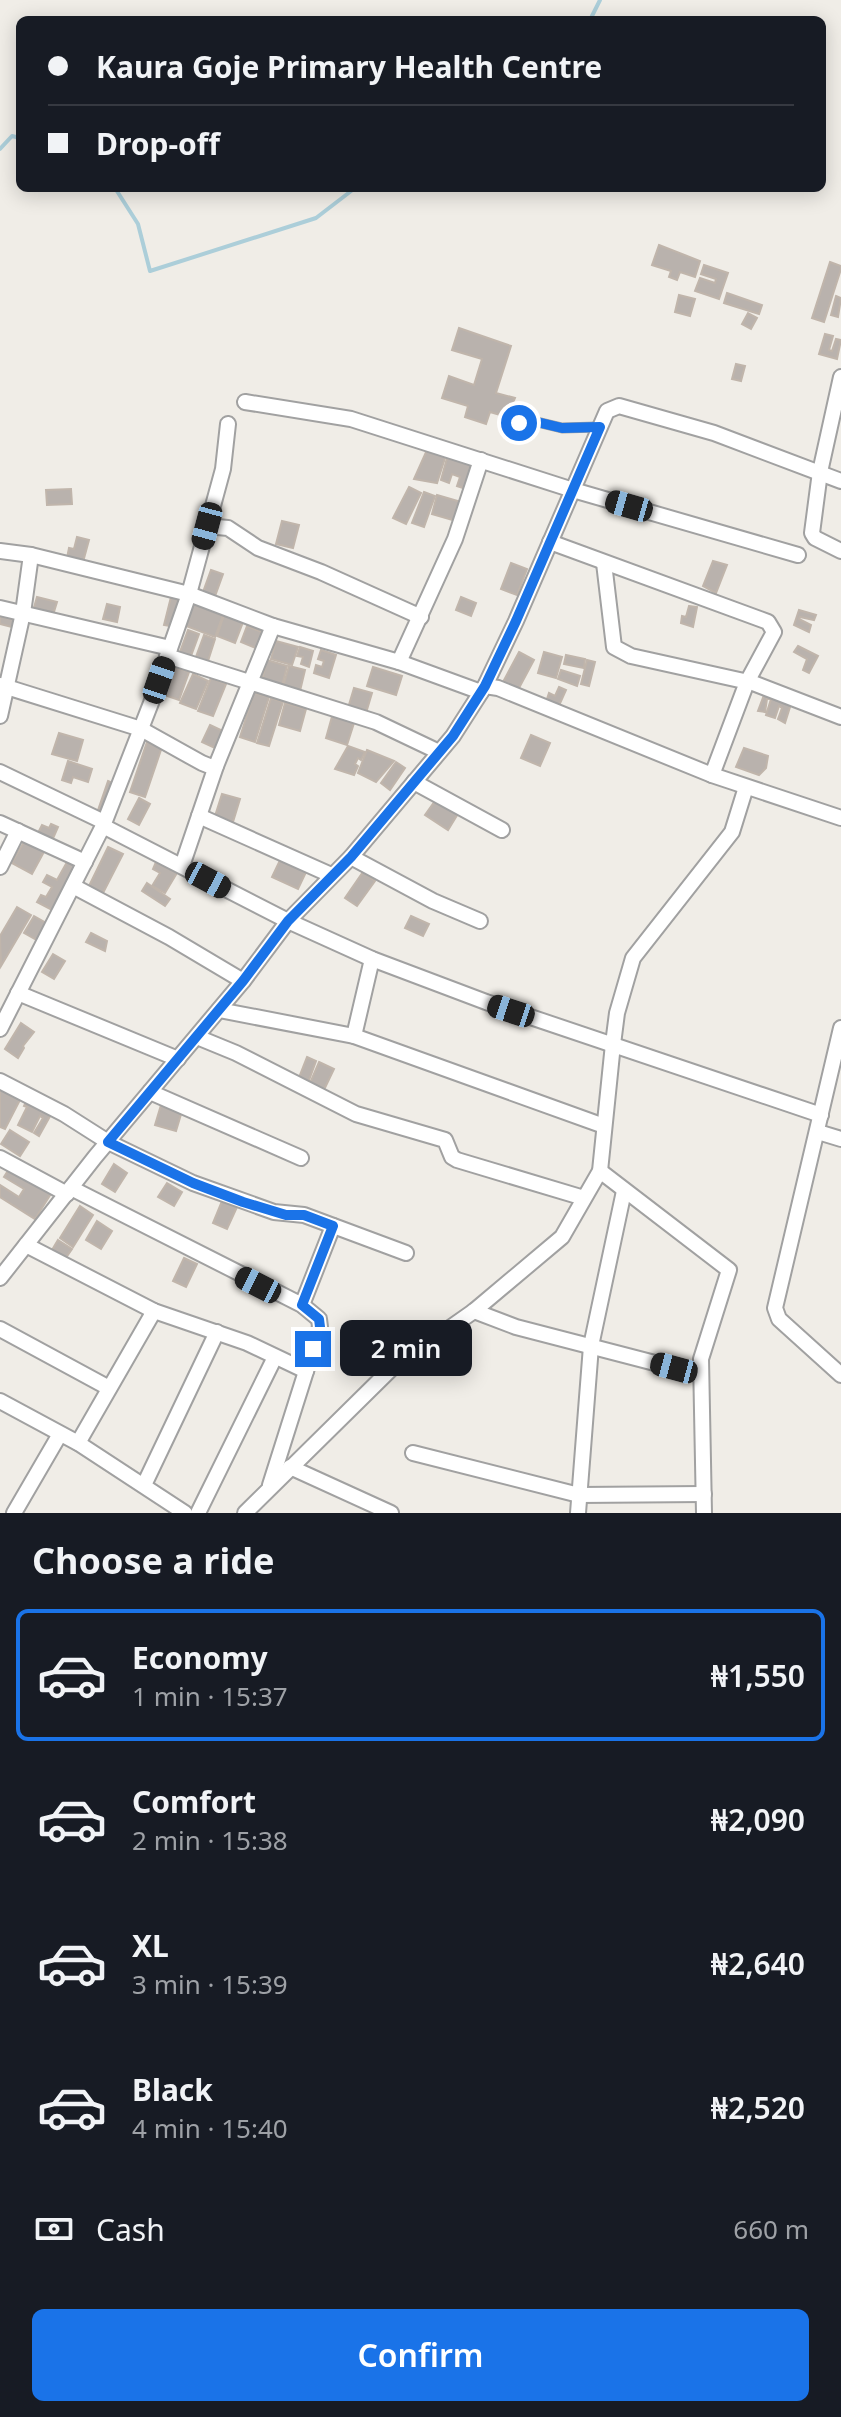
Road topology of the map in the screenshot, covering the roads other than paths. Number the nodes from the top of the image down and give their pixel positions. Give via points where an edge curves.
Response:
1 (841, 377) edge
2 (245, 402) dead end
3 (837, 415) edge
4 (519, 423) dead end
5 (228, 424) dead end
6 (600, 427) junction
7 (481, 460) junction
8 (820, 472) junction
9 (841, 481) edge
10 (573, 490) junction
11 (207, 526) junction
12 (550, 542) junction
13 (0, 551) edge
14 (841, 551) edge
15 (31, 555) junction
16 (798, 555) dead end
17 (604, 563) junction
18 (189, 594) junction
19 (0, 608) edge
20 (23, 613) junction
21 (421, 617) junction
22 (273, 626) junction
23 (168, 652) junction
24 (399, 662) junction
25 (249, 682) junction
26 (747, 682) junction
27 (4, 686) edge
28 (483, 689) junction
29 (0, 716) edge
30 (841, 717) edge
31 (141, 729) junction
32 (439, 752) junction
33 (216, 766) junction
34 (0, 772) edge
35 (712, 775) junction
36 (414, 782) junction
37 (746, 787) junction
38 (199, 816) junction
39 (841, 818) edge
40 (0, 823) edge
41 (104, 824) junction
42 (502, 830) dead end
43 (18, 831) junction
44 (351, 857) junction
45 (85, 862) junction
46 (182, 866) junction
47 (0, 867) edge
48 (331, 875) junction
49 (73, 886) junction
50 (288, 921) junction
51 (480, 921) dead end
52 (372, 959) junction
53 (243, 981) junction
54 (18, 993) junction
55 (219, 1010) junction
56 (0, 1029) edge
57 (840, 1033) edge
58 (354, 1036) junction
59 (197, 1037) junction
60 (613, 1044) junction
61 (178, 1059) junction
62 (0, 1081) edge
63 (150, 1092) junction
64 (821, 1115) junction
65 (604, 1126) junction
66 (818, 1132) junction
67 (841, 1139) edge
68 (108, 1142) junction
69 (0, 1158) edge
70 (301, 1158) dead end
71 (600, 1171) junction
72 (69, 1191) junction
73 (624, 1191) junction
74 (584, 1198) junction
75 (333, 1226) junction
76 (26, 1245) junction
77 (406, 1253) dead end
78 (1, 1275) edge
79 (302, 1305) junction
80 (154, 1311) junction
81 (474, 1311) junction
82 (0, 1329) edge
83 (217, 1332) junction
84 (591, 1346) junction
85 (841, 1352) edge
86 (275, 1357) junction
87 (306, 1371) junction
88 (837, 1371) edge
89 (701, 1375) junction
90 (109, 1388) junction
91 (2, 1407) edge
92 (60, 1434) junction
93 (78, 1443) junction
94 (413, 1453) dead end
95 (290, 1467) junction
96 (144, 1485) junction
97 (269, 1489) junction
98 (704, 1494) junction
99 (579, 1495) junction
100 (14, 1513) edge
101 (185, 1513) edge
102 (198, 1513) edge
103 (245, 1513) edge
104 (391, 1513) edge
105 (578, 1513) edge
106 (704, 1513) edge

1 - 3 street
2 - 7 street via 351,419
3 - 8 street
4 - 6 lane
5 - 11 street via 223,469
6 - 8 street via 607,411 619,406
6 - 10 street
7 - 10 street
7 - 21 street
8 - 9 street
8 - 14 street via 812,533
10 - 12 street
10 - 16 street
11 - 18 street
11 - 21 street via 228,528 258,548
12 - 17 street
12 - 28 street
13 - 15 street
15 - 18 street
15 - 20 street
17 - 26 street via 618,651
17 - 26 street via 768,622 774,632
18 - 22 street
18 - 23 street
19 - 20 street
20 - 23 street
20 - 27 street
21 - 24 street
22 - 24 street
22 - 25 street
23 - 25 street
23 - 31 street
24 - 28 street
25 - 32 street via 376,722
25 - 33 street
26 - 30 street
26 - 35 street
27 - 29 street
27 - 31 street
28 - 32 street
28 - 35 street via 498,688
31 - 33 street
31 - 41 street
32 - 36 street
33 - 38 street
34 - 41 street
35 - 37 street
36 - 42 street
36 - 44 street
37 - 39 street
37 - 60 street via 732,832 633,958
38 - 46 street
38 - 48 street
40 - 43 street
41 - 45 street
41 - 46 street
43 - 45 street
43 - 47 street
44 - 48 street
44 - 51 street
45 - 49 street
46 - 50 street
48 - 50 street
49 - 53 street
49 - 54 street
50 - 52 street
50 - 53 street
52 - 58 street
52 - 60 street
53 - 55 street
54 - 56 street
54 - 61 street
55 - 58 street
55 - 59 street
57 - 64 street
58 - 65 street
59 - 61 street
59 - 74 street via 356,1114 445,1140 457,1160
60 - 64 street
60 - 65 street
61 - 63 street
62 - 68 street
63 - 68 street
63 - 70 street
64 - 66 street
65 - 71 street
66 - 67 street
66 - 88 street via 775,1308 779,1319
68 - 72 street
68 - 75 street via 243,1202
69 - 72 street
71 - 73 street
71 - 74 street
72 - 76 street
72 - 79 street
73 - 84 street
73 - 89 street via 729,1270 701,1359
74 - 81 street via 562,1237
75 - 77 street
75 - 79 street
76 - 78 street
76 - 80 street
79 - 87 street via 319,1319 320,1327
80 - 83 street
80 - 90 street
81 - 84 street
81 - 95 street via 390,1370
82 - 90 street
83 - 86 street
83 - 96 street
84 - 89 street
84 - 99 street
85 - 88 street
86 - 87 street
86 - 102 street
87 - 97 street
89 - 98 street
90 - 93 street
91 - 92 street
92 - 93 street
92 - 100 street
93 - 96 street
94 - 99 street
95 - 97 street
95 - 104 street
96 - 101 street
97 - 103 street
98 - 99 street
98 - 106 street
99 - 105 street

